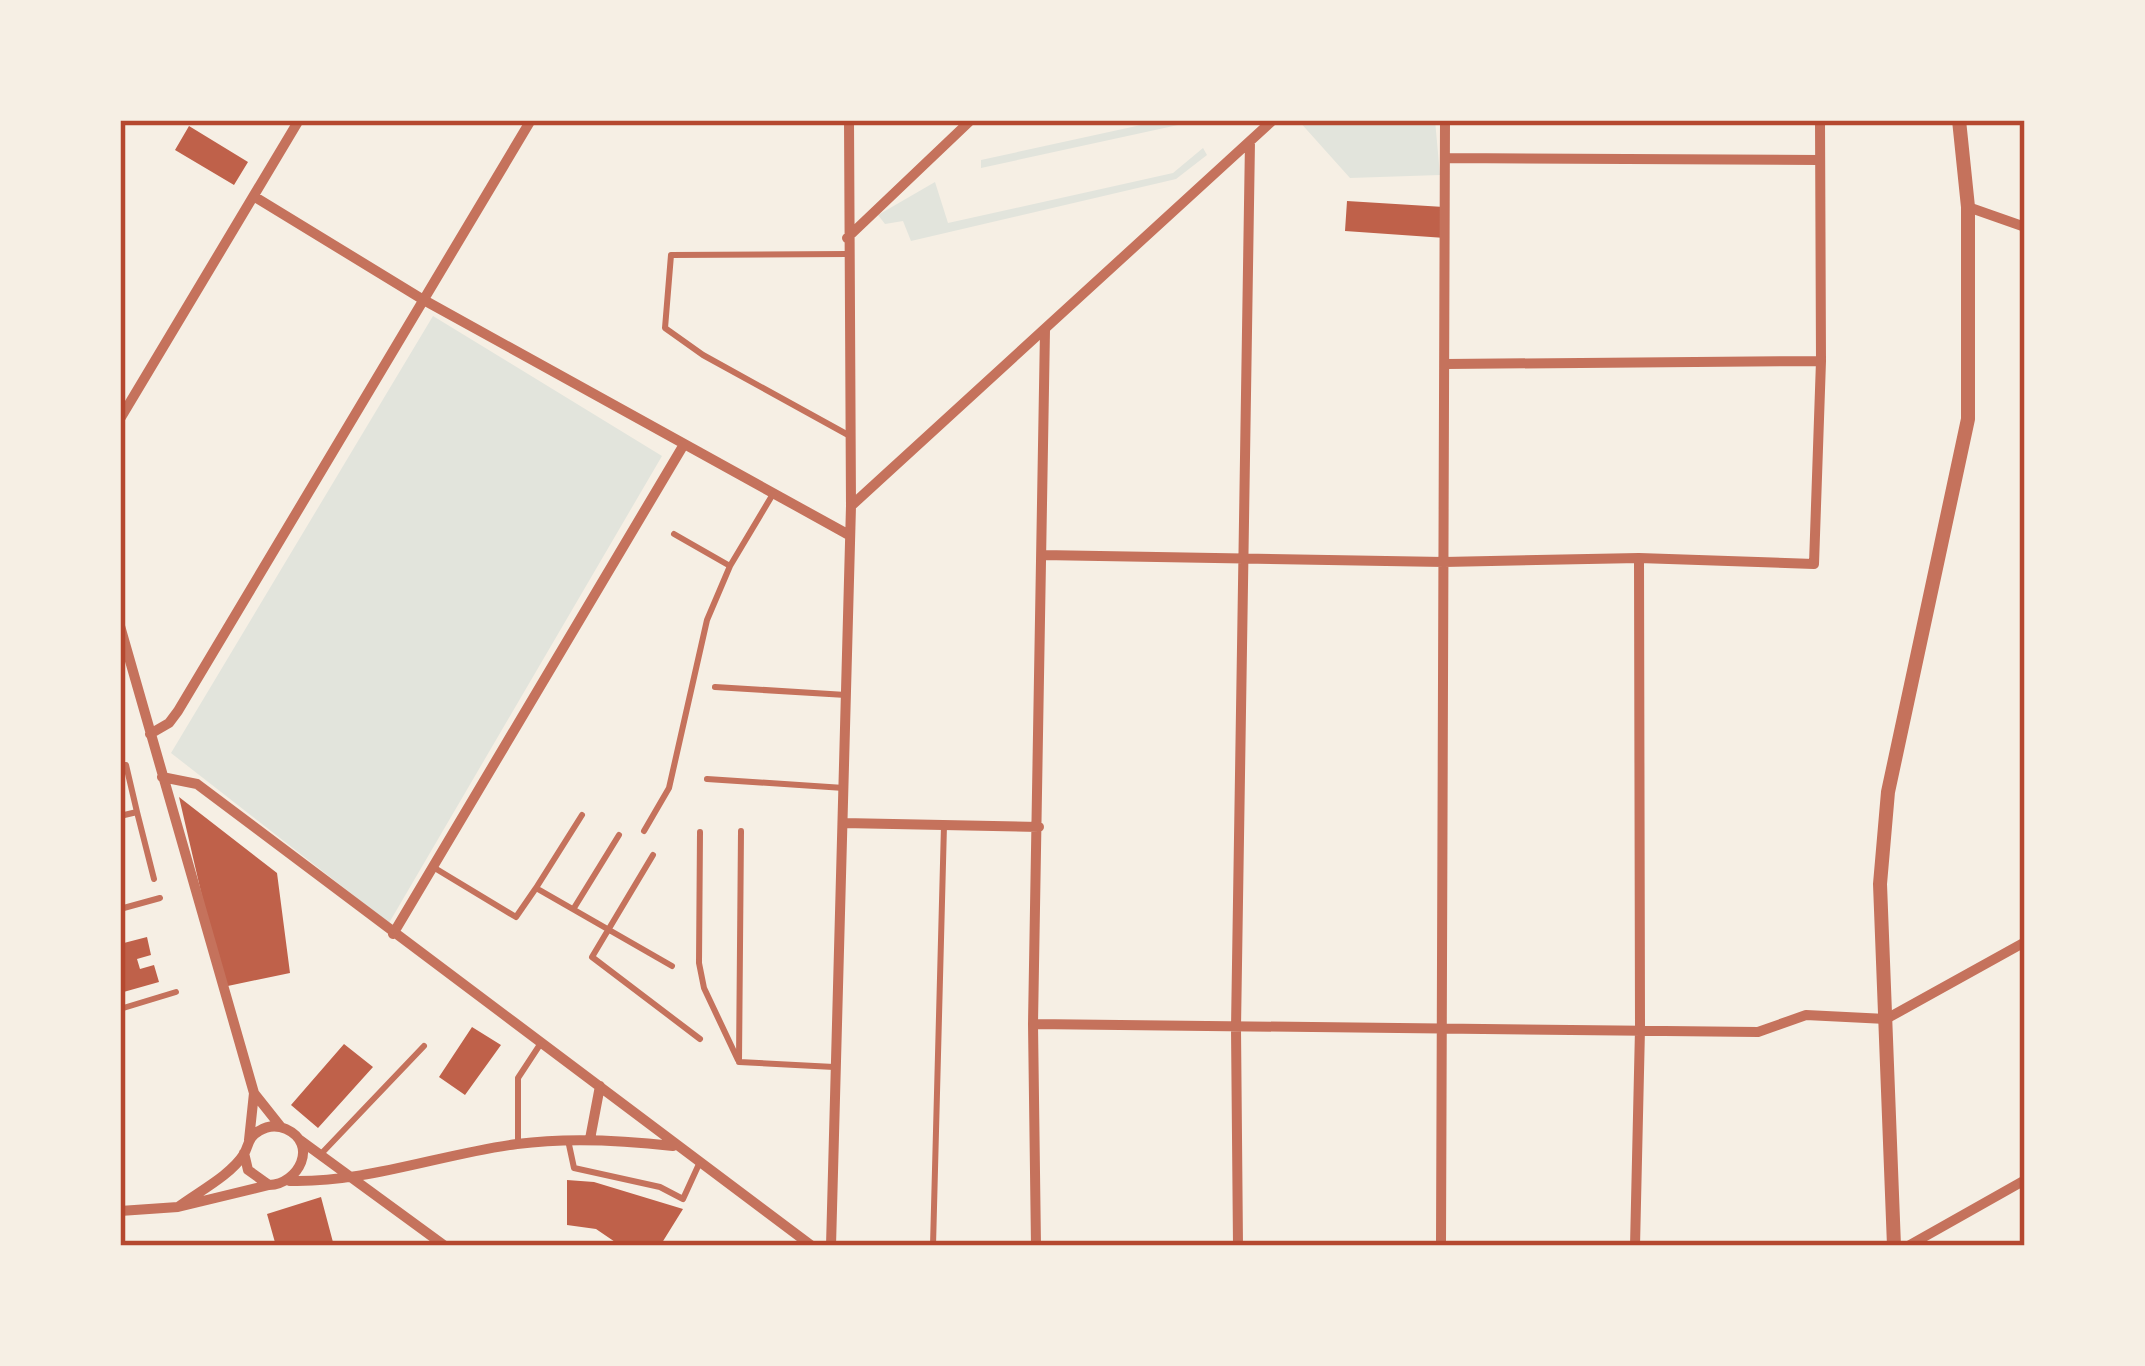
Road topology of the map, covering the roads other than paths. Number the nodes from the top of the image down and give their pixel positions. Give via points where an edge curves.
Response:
1 (299, 120) edge
2 (531, 120) edge
3 (849, 120) edge
4 (971, 120) edge
5 (1273, 120) edge
6 (1445, 120) edge
7 (1820, 120) edge
8 (1959, 120) edge
9 (1250, 141) junction
10 (1446, 158) junction
11 (1819, 160) junction
12 (255, 197) junction
13 (1968, 207) junction
14 (2025, 227) edge
15 (847, 238) junction
16 (847, 254) junction
17 (422, 298) junction
18 (1045, 330) junction
19 (1821, 361) junction
20 (1446, 364) junction
21 (120, 418) edge
22 (850, 436) junction
23 (683, 446) junction
24 (773, 494) junction
25 (851, 506) junction
26 (674, 534) dead end
27 (849, 535) junction
28 (1042, 555) junction
29 (1639, 558) junction
30 (1246, 559) junction
31 (1444, 562) junction
32 (730, 566) junction
33 (120, 626) edge
34 (715, 687) dead end
35 (846, 695) junction
36 (150, 734) junction
37 (120, 766) edge
38 (162, 776) junction
39 (707, 779) dead end
40 (844, 788) junction
41 (137, 812) junction
42 (582, 815) dead end
43 (120, 816) edge
44 (843, 823) junction
45 (944, 825) junction
46 (1039, 827) junction
47 (644, 831) dead end
48 (742, 831) dead end
49 (700, 832) dead end
50 (619, 835) dead end
51 (653, 855) dead end
52 (433, 867) junction
53 (154, 880) dead end
54 (536, 888) junction
55 (160, 898) dead end
56 (574, 908) junction
57 (120, 909) edge
58 (609, 927) junction
59 (394, 934) junction
60 (2025, 942) edge
61 (672, 966) dead end
62 (176, 992) dead end
63 (120, 1010) edge
64 (1886, 1019) junction
65 (1033, 1024) junction
66 (1440, 1026) junction
67 (1236, 1028) junction
68 (1640, 1029) junction
69 (700, 1039) dead end
70 (541, 1043) junction
71 (424, 1046) dead end
72 (739, 1062) junction
73 (836, 1067) junction
74 (600, 1086) junction
75 (254, 1094) junction
76 (281, 1127) junction
77 (297, 1138) junction
78 (590, 1139) junction
79 (568, 1140) junction
80 (518, 1144) junction
81 (676, 1146) junction
82 (247, 1147) junction
83 (321, 1154) junction
84 (699, 1163) junction
85 (352, 1175) junction
86 (2025, 1180) edge
87 (290, 1181) junction
88 (268, 1185) junction
89 (178, 1207) junction
90 (120, 1211) edge
91 (445, 1246) edge
92 (812, 1246) edge
93 (832, 1246) edge
94 (933, 1246) edge
95 (1036, 1246) edge
96 (1238, 1246) edge
97 (1441, 1246) edge
98 (1635, 1246) edge
99 (1894, 1246) edge
100 (1908, 1246) edge

1 - 12 street
2 - 17 street
3 - 15 street
4 - 15 street
5 - 9 street
6 - 10 street
7 - 11 street
8 - 13 street
9 - 18 street
9 - 30 street
10 - 11 street
10 - 20 street
11 - 19 street
12 - 17 street
12 - 21 street
13 - 14 street
13 - 64 street via 1968,419 1888,792 1880,884
15 - 16 street
16 - 22 street
16 - 22 lane via 671,255 665,328
17 - 23 street
17 - 36 street via 178,711
18 - 25 street
18 - 28 street
19 - 20 street
19 - 29 street via 1814,564
20 - 31 street
22 - 25 street
23 - 24 street
23 - 52 street
24 - 27 street
24 - 32 lane
25 - 27 street
26 - 32 lane
27 - 35 street
28 - 30 street
28 - 46 street
29 - 31 street
29 - 68 street
30 - 31 street
30 - 67 street
31 - 66 street
32 - 47 lane via 707,620 669,788
33 - 36 street
34 - 35 lane
35 - 40 street
36 - 38 street
37 - 41 lane
38 - 59 street via 197,784
38 - 75 street
39 - 40 lane
40 - 44 street
41 - 43 lane
41 - 53 lane
42 - 54 lane
44 - 45 street
44 - 73 street
45 - 46 street
45 - 94 lane
46 - 65 street
48 - 72 lane
49 - 72 lane via 699,963
50 - 56 lane
51 - 58 lane
52 - 54 lane via 516,917
52 - 59 street
54 - 56 lane
55 - 57 lane
56 - 58 lane
58 - 61 lane
58 - 69 lane via 592,957
59 - 70 street
60 - 64 street
62 - 63 lane
64 - 68 street via 1806,1015 1758,1032
64 - 99 street
65 - 67 street
65 - 95 street
66 - 67 street
66 - 68 street
66 - 97 street
67 - 96 street
68 - 98 street
70 - 74 street
70 - 80 lane via 518,1078
71 - 83 lane
72 - 73 lane
73 - 93 street
74 - 78 street
74 - 81 street
75 - 76 street
75 - 82 street
76 - 77 street
76 - 82 street via 263,1129
77 - 83 street
77 - 87 street via 302,1166
78 - 79 street
78 - 81 street
79 - 80 street
79 - 84 lane via 574,1168 660,1186 683,1199
80 - 85 street
81 - 84 street
82 - 88 street via 253,1177
82 - 89 street
83 - 85 street
84 - 92 street
85 - 87 street
85 - 91 street
86 - 100 street
87 - 88 street
88 - 89 street
89 - 90 street

